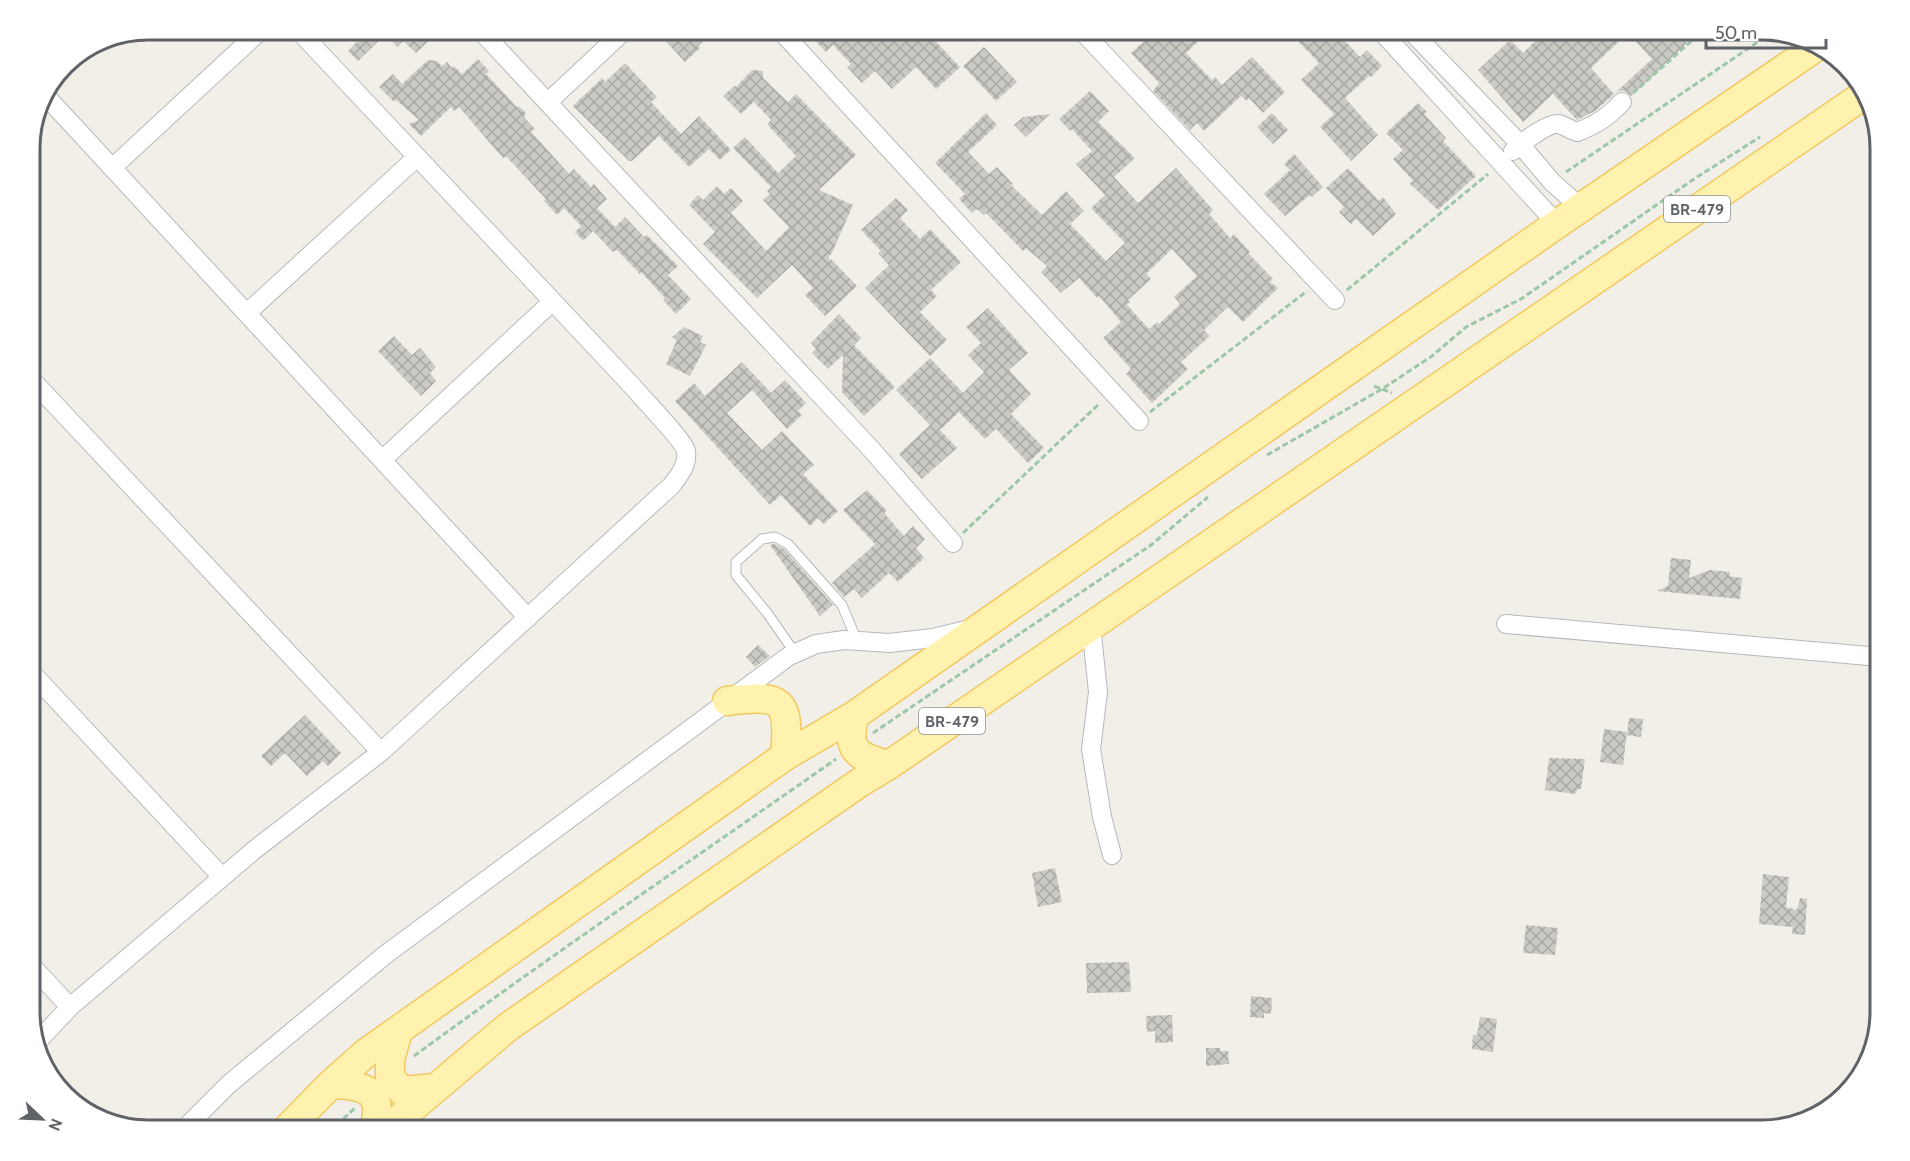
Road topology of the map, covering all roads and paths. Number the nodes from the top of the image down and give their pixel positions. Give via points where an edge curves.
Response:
1 (250, 40) edge
2 (307, 40) edge
3 (489, 40) edge
4 (614, 40) edge
5 (789, 40) edge
6 (1090, 40) edge
7 (1389, 40) edge
8 (1420, 40) edge
9 (1693, 40) edge
10 (1762, 40) edge
11 (1809, 52) edge
12 (1857, 100) edge
13 (51, 102) edge
14 (548, 102) junction
15 (1622, 102) joint
16 (1767, 133) dead end
17 (1520, 144) junction
18 (416, 158) junction
19 (1501, 163) junction
20 (112, 168) junction
21 (1552, 182) junction
22 (1531, 196) junction
23 (1581, 208) junction
24 (1557, 224) junction
25 (1318, 283) junction
26 (1335, 300) joint
27 (552, 303) junction
28 (247, 313) junction
29 (41, 390) edge
30 (1112, 391) junction
31 (1138, 421) joint
32 (1261, 459) dead end
33 (382, 460) junction
34 (1215, 491) dead end
35 (953, 543) joint
36 (528, 618) junction
37 (1506, 624) dead end
38 (986, 625) junction
39 (1091, 625) junction
40 (857, 641) junction
41 (795, 653) junction
42 (1870, 656) edge
43 (41, 683) edge
44 (727, 700) junction
45 (855, 715) junction
46 (853, 747) junction
47 (381, 752) junction
48 (785, 756) junction
49 (889, 765) junction
50 (1112, 855) dead end
51 (222, 877) junction
52 (41, 976) edge
53 (70, 1007) junction
54 (398, 1031) junction
55 (43, 1035) edge
56 (331, 1084) junction
57 (380, 1085) junction
58 (436, 1088) junction
59 (193, 1120) edge
60 (296, 1120) edge
61 (342, 1120) edge
62 (377, 1120) edge
63 (398, 1120) edge

1 - 20 street
2 - 18 street
3 - 14 street
4 - 14 street
5 - 30 street
6 - 25 street
7 - 19 street
8 - 17 street
9 - 15 path
10 - 21 path
11 - 23 main road
12 - 39 main road, BR-479
13 - 20 street
14 - 35 street via 871,449
15 - 17 street via 1608,118 1593,126 1577,132 1551,125
16 - 32 path via 1521,299 1466,327 1432,356 1382,389
17 - 19 street
17 - 21 street
18 - 27 street
18 - 28 street
19 - 22 street
19 - 26 path
20 - 28 street
21 - 22 street
21 - 23 street
22 - 24 street
23 - 24 main road
24 - 38 main road
25 - 26 street
25 - 31 path
27 - 33 street
27 - 36 street via 634,388 686,454 682,470 671,486
28 - 33 street
29 - 47 street
30 - 31 street
30 - 35 path
33 - 36 street
34 - 46 path via 1151,546
36 - 47 street
37 - 42 street
38 - 40 street via 933,638 889,643
38 - 45 main road
39 - 49 main road, BR-479
39 - 50 street via 1098,692 1091,749
40 - 41 street via 816,644
40 - 41 lane via 842,605 788,544 775,537 762,539 736,562 736,575
41 - 44 street
43 - 51 street
44 - 48 main road via 767,698 778,705 786,715
44 - 59 street via 385,954 229,1084
45 - 46 main road via 850,733
45 - 48 main road
46 - 49 main road via 863,756
46 - 57 path via 509,986
47 - 51 street
48 - 54 main road
49 - 58 main road, BR-479 via 508,1027
51 - 53 street
52 - 53 street
53 - 55 street
54 - 56 main road
54 - 57 main road
56 - 57 main road
56 - 60 main road
57 - 58 main road via 402,1091
57 - 61 path
57 - 62 main road
58 - 63 main road, BR-479

